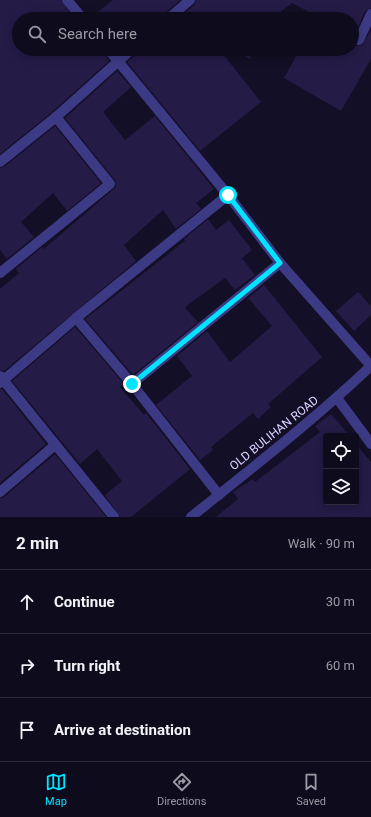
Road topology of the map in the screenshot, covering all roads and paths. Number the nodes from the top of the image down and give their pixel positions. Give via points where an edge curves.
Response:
1 (67, 0) edge
2 (187, 1) edge
3 (77, 12) edge
4 (175, 12) edge
5 (371, 14) edge
6 (360, 40) dead end
7 (114, 56) edge
8 (124, 56) edge
9 (118, 61) junction
10 (56, 117) junction
11 (0, 162) edge
12 (228, 195) junction
13 (280, 263) junction
14 (0, 273) edge
15 (76, 318) junction
16 (371, 366) edge
17 (1, 380) edge
18 (132, 384) junction
19 (337, 398) junction
20 (371, 444) edge
21 (55, 445) junction
22 (0, 492) edge
23 (219, 495) junction
24 (114, 517) edge
25 (191, 517) edge

1 - 3 street
2 - 4 street
5 - 6 street
7 - 9 street
8 - 9 street
9 - 10 street
9 - 12 street
10 - 11 street
10 - 14 street via 110,184
12 - 13 street
12 - 15 street
13 - 16 street
13 - 18 street
15 - 17 street
15 - 18 street
16 - 19 street, OLD BULIHAN ROAD
17 - 21 street
18 - 23 street
19 - 20 street
19 - 23 street, OLD BULIHAN ROAD
21 - 22 street
21 - 24 street
23 - 25 street, OLD BULIHAN ROAD

